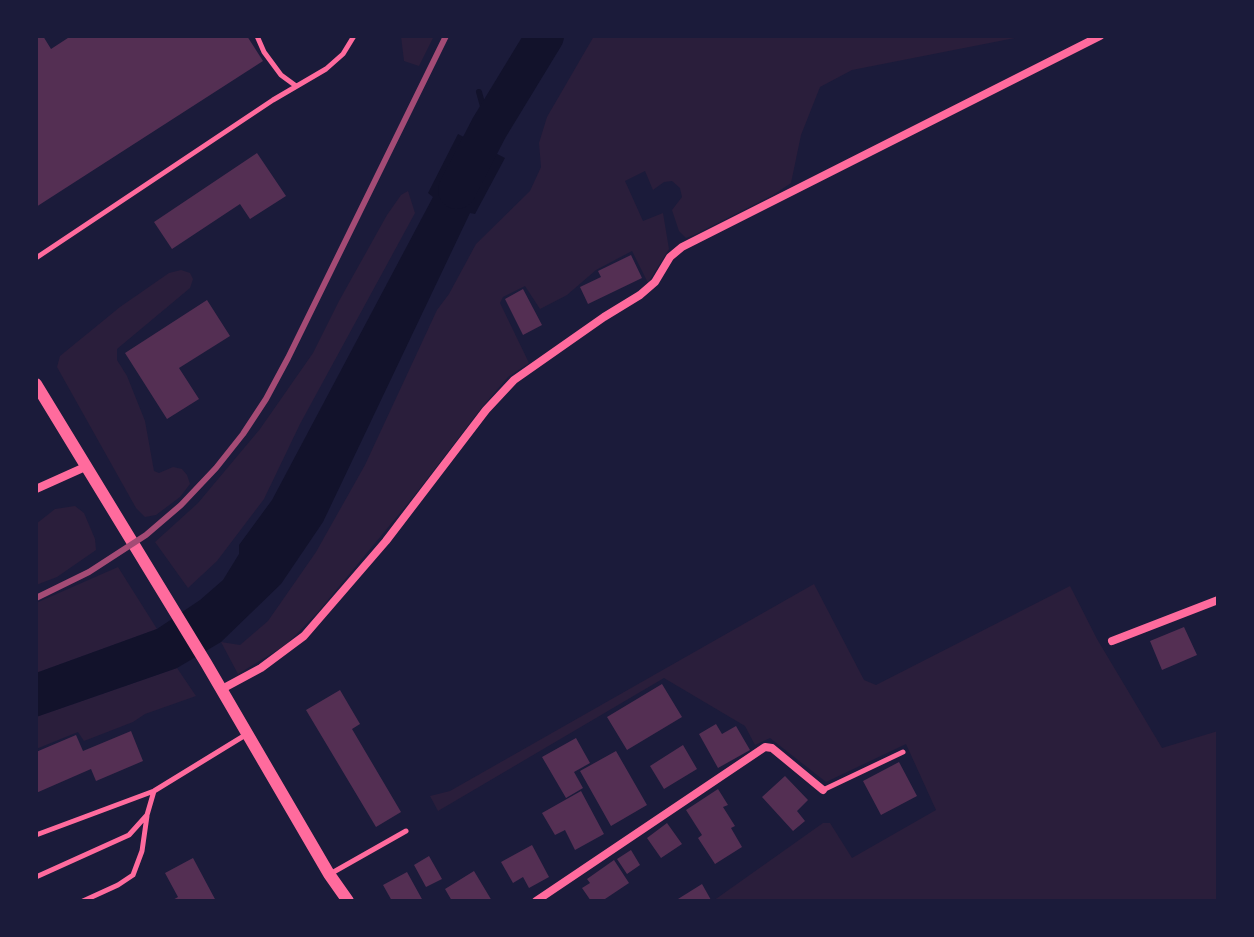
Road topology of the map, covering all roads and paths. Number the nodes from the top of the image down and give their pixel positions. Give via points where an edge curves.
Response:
1 (257, 36) edge
2 (354, 36) edge
3 (1100, 36) edge
4 (296, 86) junction
5 (36, 258) edge
6 (36, 384) edge
7 (85, 467) junction
8 (36, 489) edge
9 (1218, 600) edge
10 (1112, 641) dead end
11 (222, 689) junction
12 (248, 733) junction
13 (903, 752) dead end
14 (823, 790) joint
15 (154, 791) junction
16 (147, 815) junction
17 (406, 831) dead end
18 (36, 835) edge
19 (329, 874) junction
20 (36, 877) edge
21 (83, 901) edge
22 (348, 901) edge
23 (536, 901) edge

1 - 4 lane via 281,75
2 - 4 lane via 326,69
3 - 11 street via 682,247 640,295 514,380 311,629 288,650
4 - 5 lane
6 - 7 street
7 - 8 street
7 - 11 street
9 - 10 street
11 - 12 street
12 - 15 lane
12 - 19 street
13 - 14 lane
14 - 23 street via 765,747
15 - 16 lane
15 - 18 lane
16 - 20 lane via 129,835
16 - 21 lane via 133,875
17 - 19 lane
19 - 22 street

